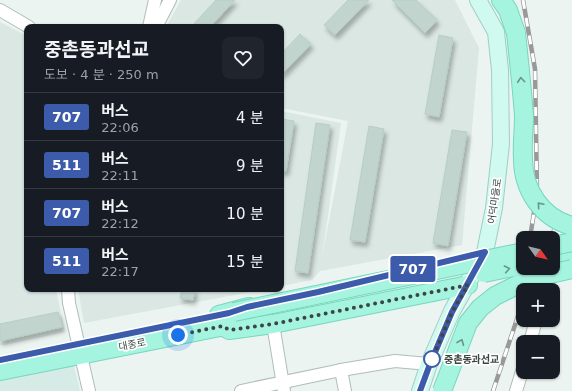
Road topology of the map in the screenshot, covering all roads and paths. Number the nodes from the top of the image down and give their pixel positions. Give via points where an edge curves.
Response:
1 (155, 0) edge
2 (170, 0) edge
3 (478, 0) edge
4 (501, 0) edge
5 (0, 10) edge
6 (24, 24) edge
7 (150, 24) edge
8 (158, 24) edge
9 (566, 228) edge
10 (560, 240) edge
11 (572, 242) edge
12 (560, 245) edge
13 (485, 252) junction
14 (516, 254) edge
15 (572, 256) edge
16 (560, 258) edge
17 (516, 266) edge
18 (572, 269) edge
19 (468, 285) junction
20 (68, 292) edge
21 (228, 319) junction
22 (273, 324) junction
23 (79, 349) junction
24 (0, 360) edge
25 (430, 364) junction
26 (341, 370) junction
27 (0, 371) edge
28 (520, 379) edge
29 (283, 386) edge
30 (89, 391) edge
31 (241, 391) edge
32 (345, 391) edge
33 (420, 391) edge
34 (442, 391) edge
35 (516, 391) edge

1 - 7 street
2 - 8 street
3 - 13 main road, 어덕마을로 via 496,32 500,70 501,144 494,208
9 -> 4 main road, bridge via 565,224 541,207 532,196 526,181 523,160 522,80 516,33 508,10
5 - 6 street
9 - 10 street
11 - 12 main road, bridge
13 - 19 main road, 어덕마을로
13 - 21 main road
14 - 21 main road, 대종로, bridge
15 - 16 main road
21 -> 17 main road, 대종로, bridge
34 -> 18 main road, bridge via 468,323 480,308 495,296 529,279
19 - 22 main road
19 - 25 main road, 어덕마을로 via 452,312
20 - 23 street
21 - 22 main road via 229,330
21 - 23 main road, 대종로
22 - 29 street
23 - 24 main road, 대종로
23 - 27 main road, 대종로
23 - 30 street
25 - 26 street via 395,361
25 - 33 main road, 어덕마을로
26 - 29 street
26 - 32 street
28 - 35 street
29 - 31 street

